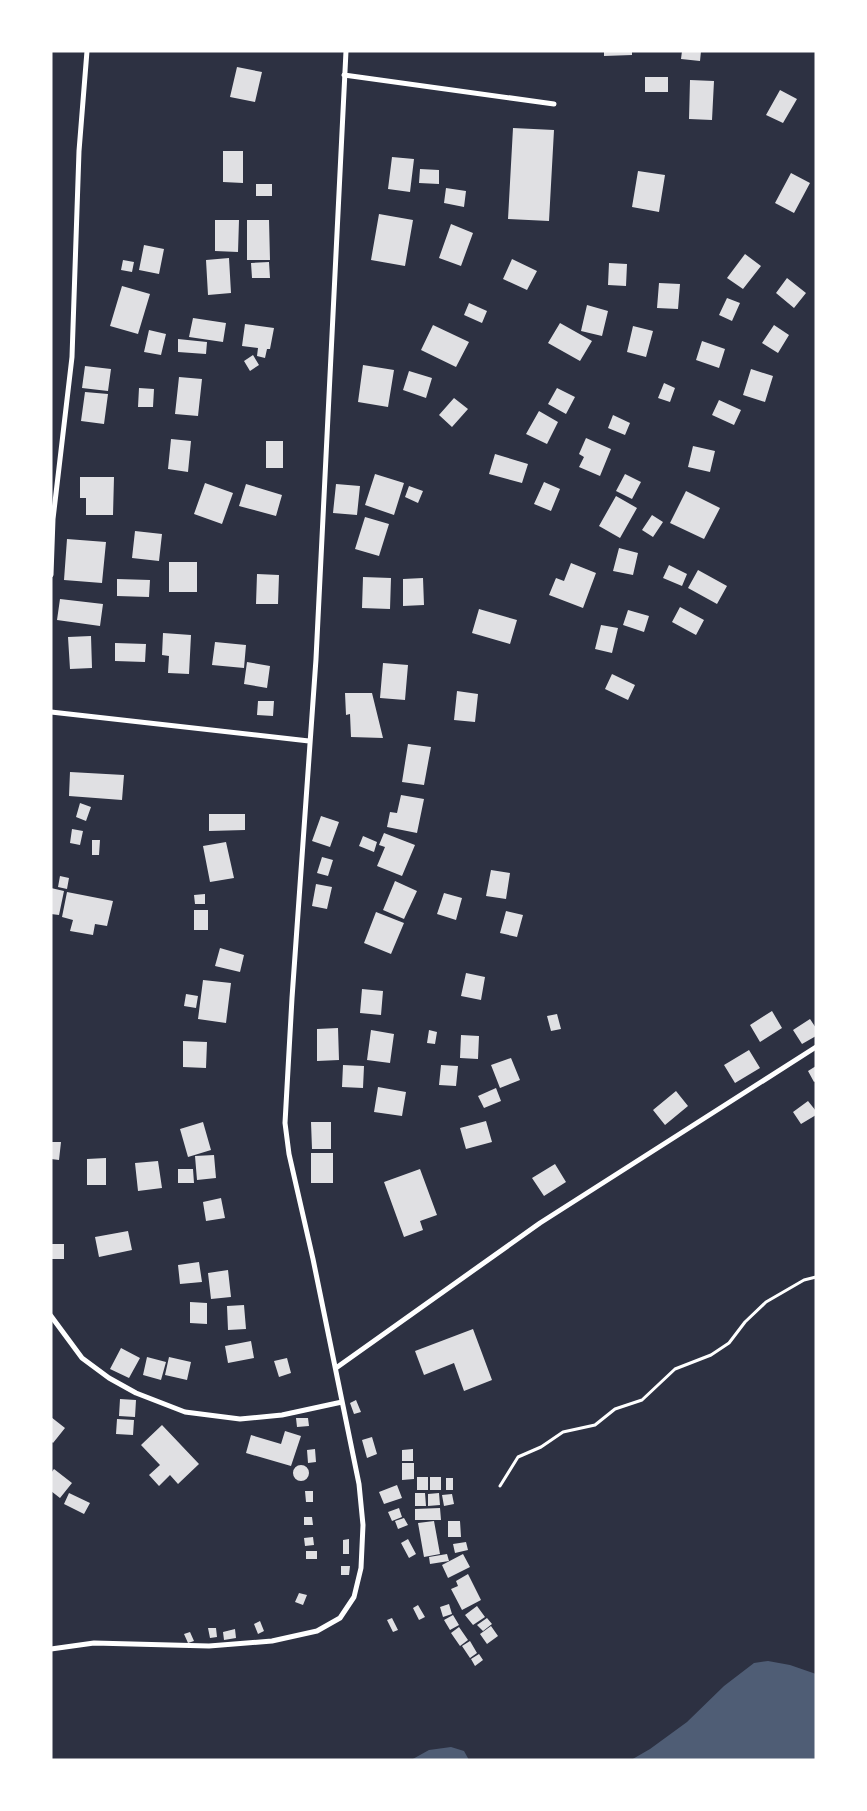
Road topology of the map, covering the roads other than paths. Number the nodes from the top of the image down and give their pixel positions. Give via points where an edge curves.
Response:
1 (87, 51) edge
2 (346, 51) edge
3 (344, 75) junction
4 (554, 104) dead end
5 (51, 575) edge
6 (51, 712) edge
7 (309, 741) junction
8 (816, 1047) edge
9 (51, 1316) edge
10 (336, 1368) junction
11 (342, 1402) junction
12 (51, 1649) edge

1 - 5 street via 79,151 72,357 53,519
2 - 3 street
3 - 4 street
3 - 7 street via 323,530
6 - 7 street
7 - 10 street via 286,1123 289,1154
8 - 10 street via 540,1223
9 - 11 street via 82,1358 109,1378 185,1412 240,1419 282,1415
10 - 11 street
11 - 12 street via 359,1484 363,1525 361,1568 354,1597 340,1618 317,1631 272,1641 209,1646 94,1643

